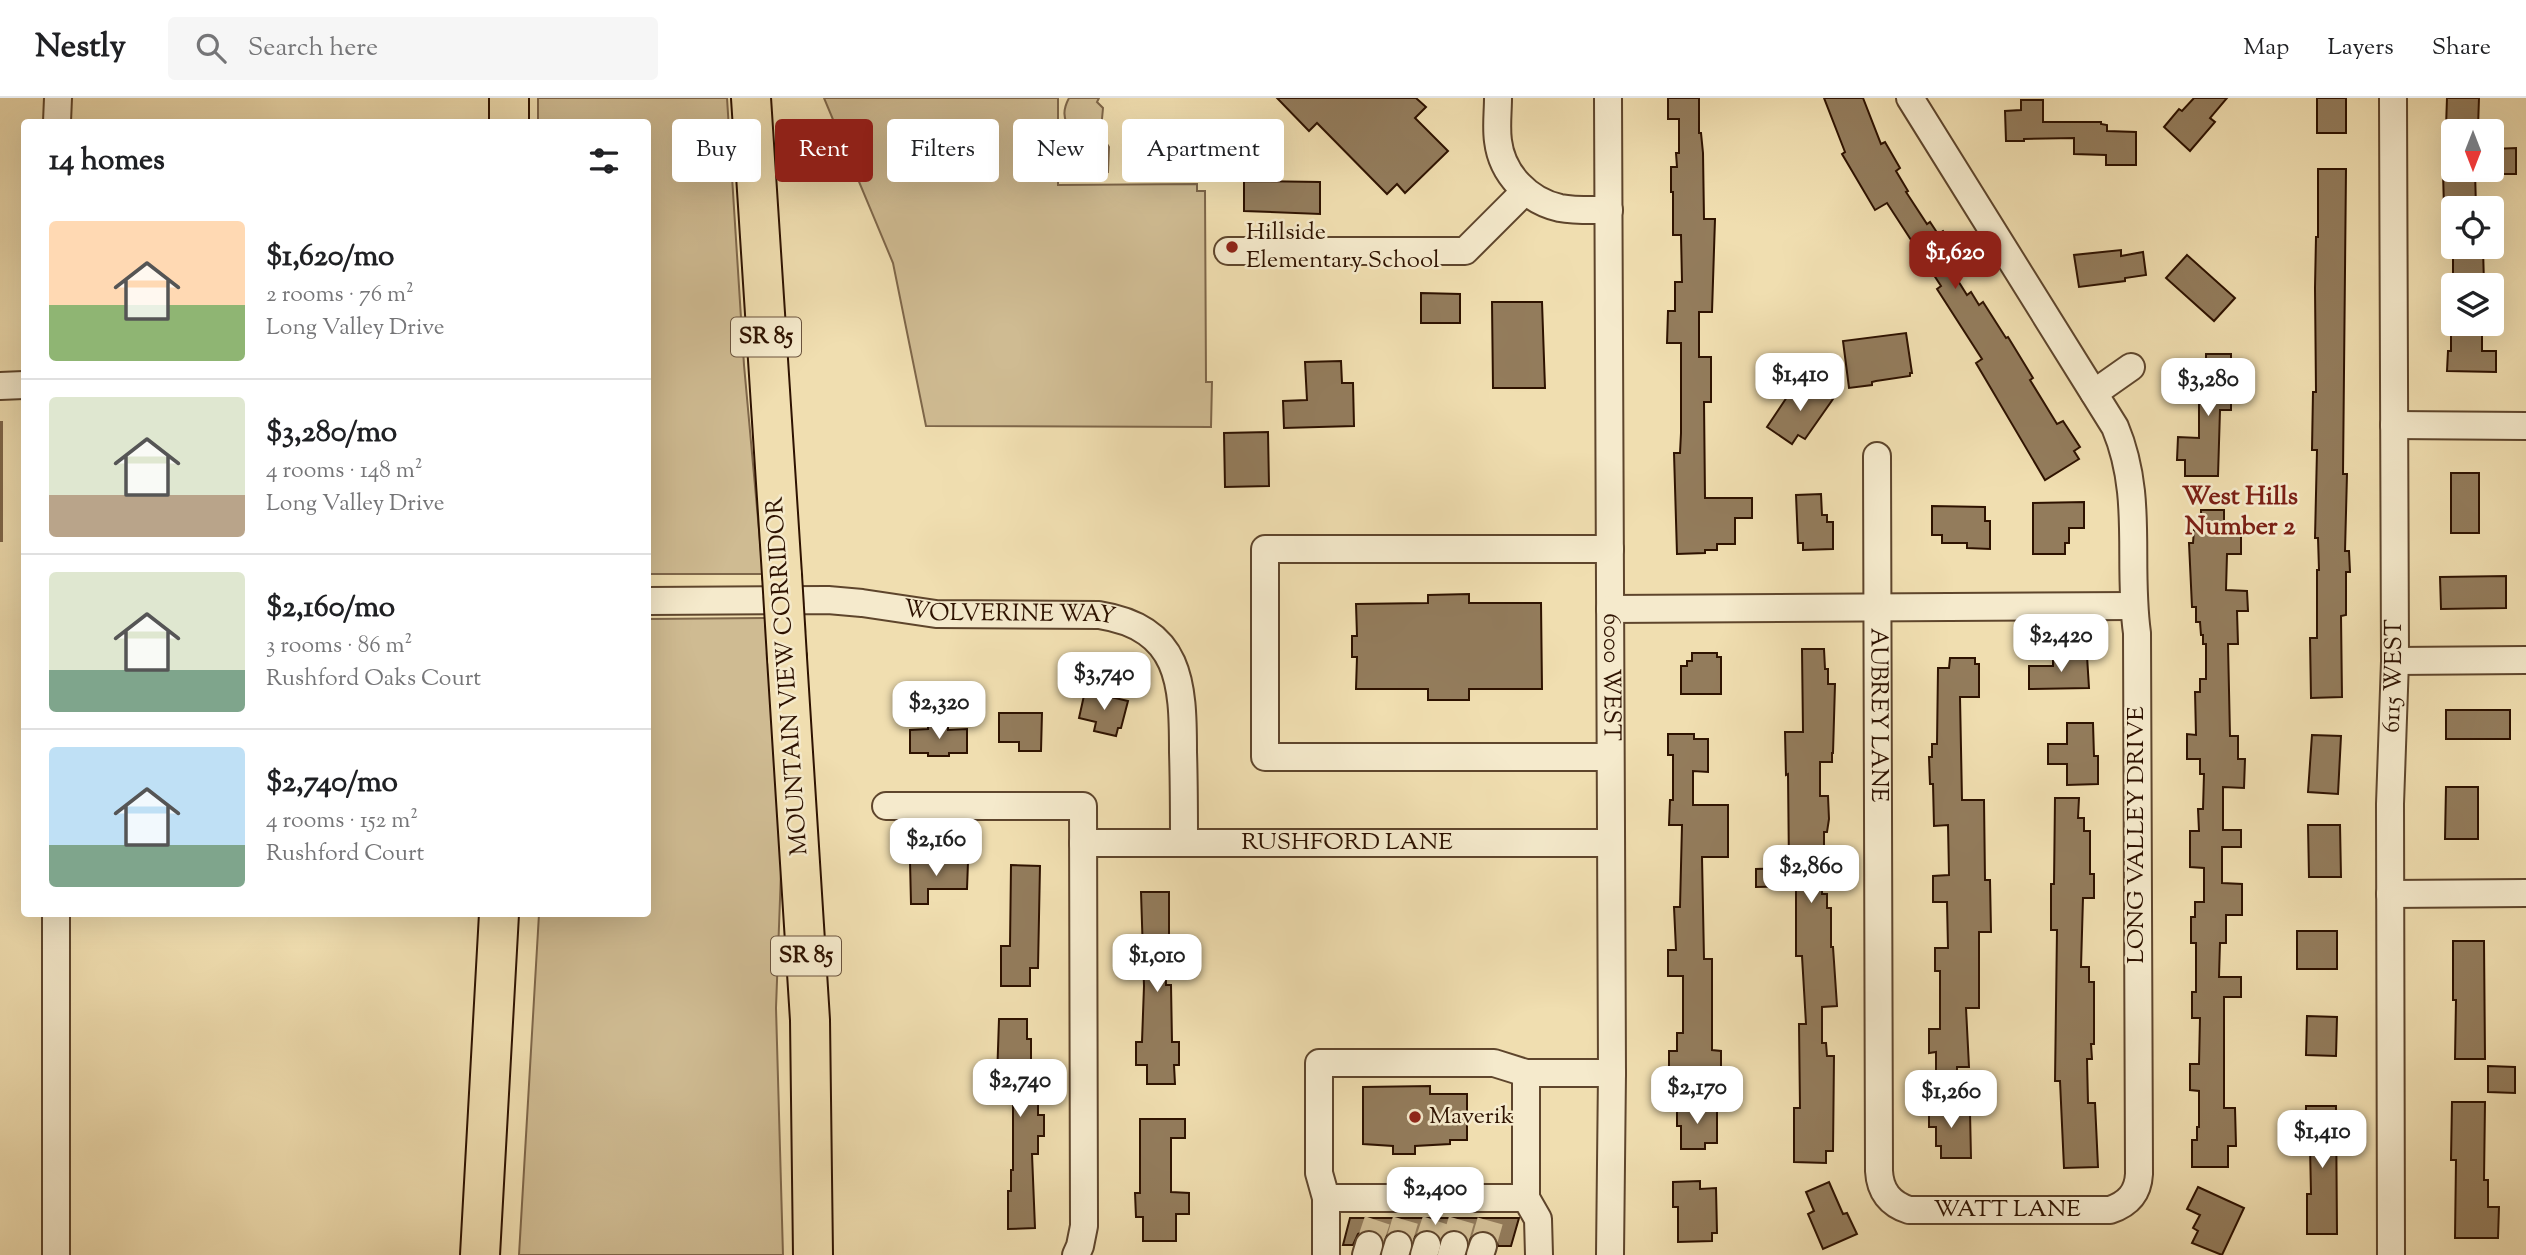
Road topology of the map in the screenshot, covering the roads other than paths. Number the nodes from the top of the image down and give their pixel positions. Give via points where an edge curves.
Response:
1 (58, 98) edge
2 (509, 98) edge
3 (751, 98) edge
4 (1498, 98) edge
5 (1608, 98) edge
6 (1910, 98) edge
7 (2393, 98) edge
8 (57, 119) edge
9 (509, 119) edge
10 (1525, 191) junction
11 (1609, 210) junction
12 (1228, 251) dead end
13 (2131, 367) dead end
14 (21, 385) edge
15 (0, 386) edge
16 (2094, 393) junction
17 (2394, 425) junction
18 (2526, 426) edge
19 (1877, 456) dead end
20 (1610, 550) junction
21 (651, 601) edge
22 (2133, 606) junction
23 (1877, 607) junction
24 (1610, 608) junction
25 (2526, 660) edge
26 (2395, 661) junction
27 (1610, 757) junction
28 (886, 806) dead end
29 (1083, 843) junction
30 (1184, 843) junction
31 (1611, 843) junction
32 (2526, 893) edge
33 (2390, 894) junction
34 (56, 917) edge
35 (499, 917) edge
36 (1526, 1073) junction
37 (1612, 1073) junction
38 (1326, 1198) junction
39 (1526, 1198) junction
40 (1888, 1198) joint
41 (2129, 1200) joint
42 (56, 1255) edge
43 (480, 1255) edge
44 (813, 1255) edge
45 (1076, 1255) edge
46 (1326, 1255) edge
47 (1539, 1255) edge
48 (1610, 1255) edge
49 (2391, 1255) edge

1 - 8 street
2 - 9 highway
3 - 44 highway, MOUNTAIN VIEW CORRIDOR / SR 85, bridge via 810,1020
4 - 10 street via 1501,155
5 - 11 street, 6000 WEST
6 - 16 street, LONG VALLEY DRIVE
7 - 17 street, 6115 WEST
10 - 11 street via 1562,208
10 - 12 street via 1465,251
11 - 20 street, 6000 WEST
13 - 16 street
14 - 15 street
16 - 22 street, LONG VALLEY DRIVE via 2123,446 2132,485
17 - 18 street
17 - 26 street, 6115 WEST
19 - 23 street, AUBREY LANE
20 - 24 street, 6000 WEST
20 - 27 street via 1265,549 1265,757
21 - 30 street, WOLVERINE WAY via 844,601 936,614 1099,615 1137,626 1167,653 1181,688
22 - 23 street
22 - 41 street, LONG VALLEY DRIVE via 2137,647 2139,1174
23 - 24 street
23 - 40 street, AUBREY LANE via 1879,1171
24 - 27 street, 6000 WEST
25 - 26 street
26 - 33 street, 6115 WEST
27 - 31 street, 6000 WEST
28 - 29 street via 1083,806
29 - 30 street, RUSHFORD LANE
29 - 45 street via 1084,1226
30 - 31 street, RUSHFORD LANE
31 - 37 street, 6000 WEST
32 - 33 street
33 - 49 street, 6115 WEST
34 - 42 street
35 - 43 highway
36 - 37 street
36 - 38 street via 1494,1063 1319,1063 1319,1174
36 - 39 street
37 - 48 street, 6000 WEST
38 - 39 street via 1381,1208 1494,1208
38 - 46 street
39 - 47 street via 1538,1219
40 - 41 street, WATT LANE via 1901,1208 1917,1211 2102,1212

